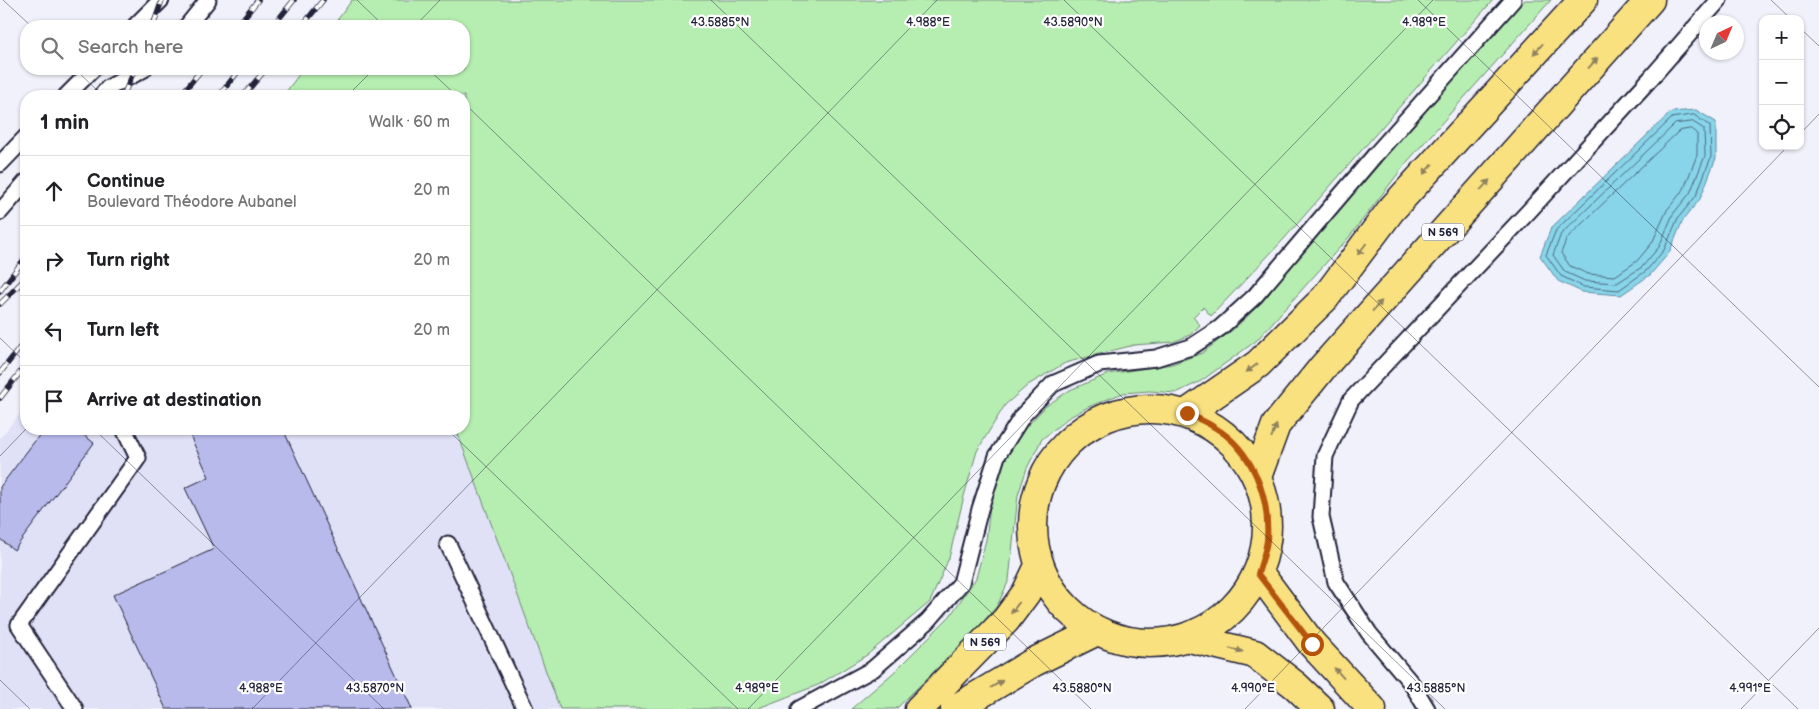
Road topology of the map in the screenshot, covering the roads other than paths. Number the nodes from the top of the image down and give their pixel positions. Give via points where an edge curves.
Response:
1 (161, 0) edge
2 (208, 0) edge
3 (1513, 0) edge
4 (1583, 0) edge
5 (1650, 0) edge
6 (1719, 0) edge
7 (141, 20) edge
8 (191, 20) edge
9 (87, 75) edge
10 (133, 75) edge
11 (72, 90) edge
12 (106, 90) edge
13 (20, 143) edge
14 (0, 164) edge
15 (20, 189) edge
16 (0, 212) edge
17 (1187, 413) junction
18 (127, 435) edge
19 (1258, 477) junction
20 (448, 544) dead end
21 (1039, 566) junction
22 (1258, 574) junction
23 (1097, 631) junction
24 (1188, 638) junction
25 (75, 709) edge
26 (526, 709) edge
27 (799, 709) edge
28 (920, 709) edge
29 (955, 709) edge
30 (1320, 709) edge
31 (1372, 709) edge
32 (1427, 709) edge

1 - 7 lane
2 - 8 lane
3 - 27 lane via 1255,296 1220,328 1191,347 1156,358 1099,364 1053,384 1023,415 997,456 961,582 928,621 873,669
4 -> 17 main road via 1391,210 1325,298 1258,364
19 -> 5 main road, N 569 via 1276,425 1323,366
6 - 32 lane via 1529,211 1350,400 1325,456 1321,517 1336,582 1369,633 1412,684
9 - 11 lane
10 - 12 lane
13 - 14 lane
15 - 16 lane
17 - 19 main road via 1216,428 1240,449
17 - 21 main road via 1150,408 1112,413 1079,431 1053,458 1037,492 1032,529
18 - 25 lane via 138,458 19,625
19 - 22 main road via 1267,509 1267,542
20 - 26 lane
21 - 23 main road via 1053,592 1072,614
21 -> 28 main road, N 569 via 1026,593 1006,620
22 - 24 main road via 1242,601 1218,623
31 -> 22 main road via 1312,644
23 - 24 main road via 1126,641 1158,644
29 -> 23 main road via 1034,662
24 -> 30 main road via 1255,654

